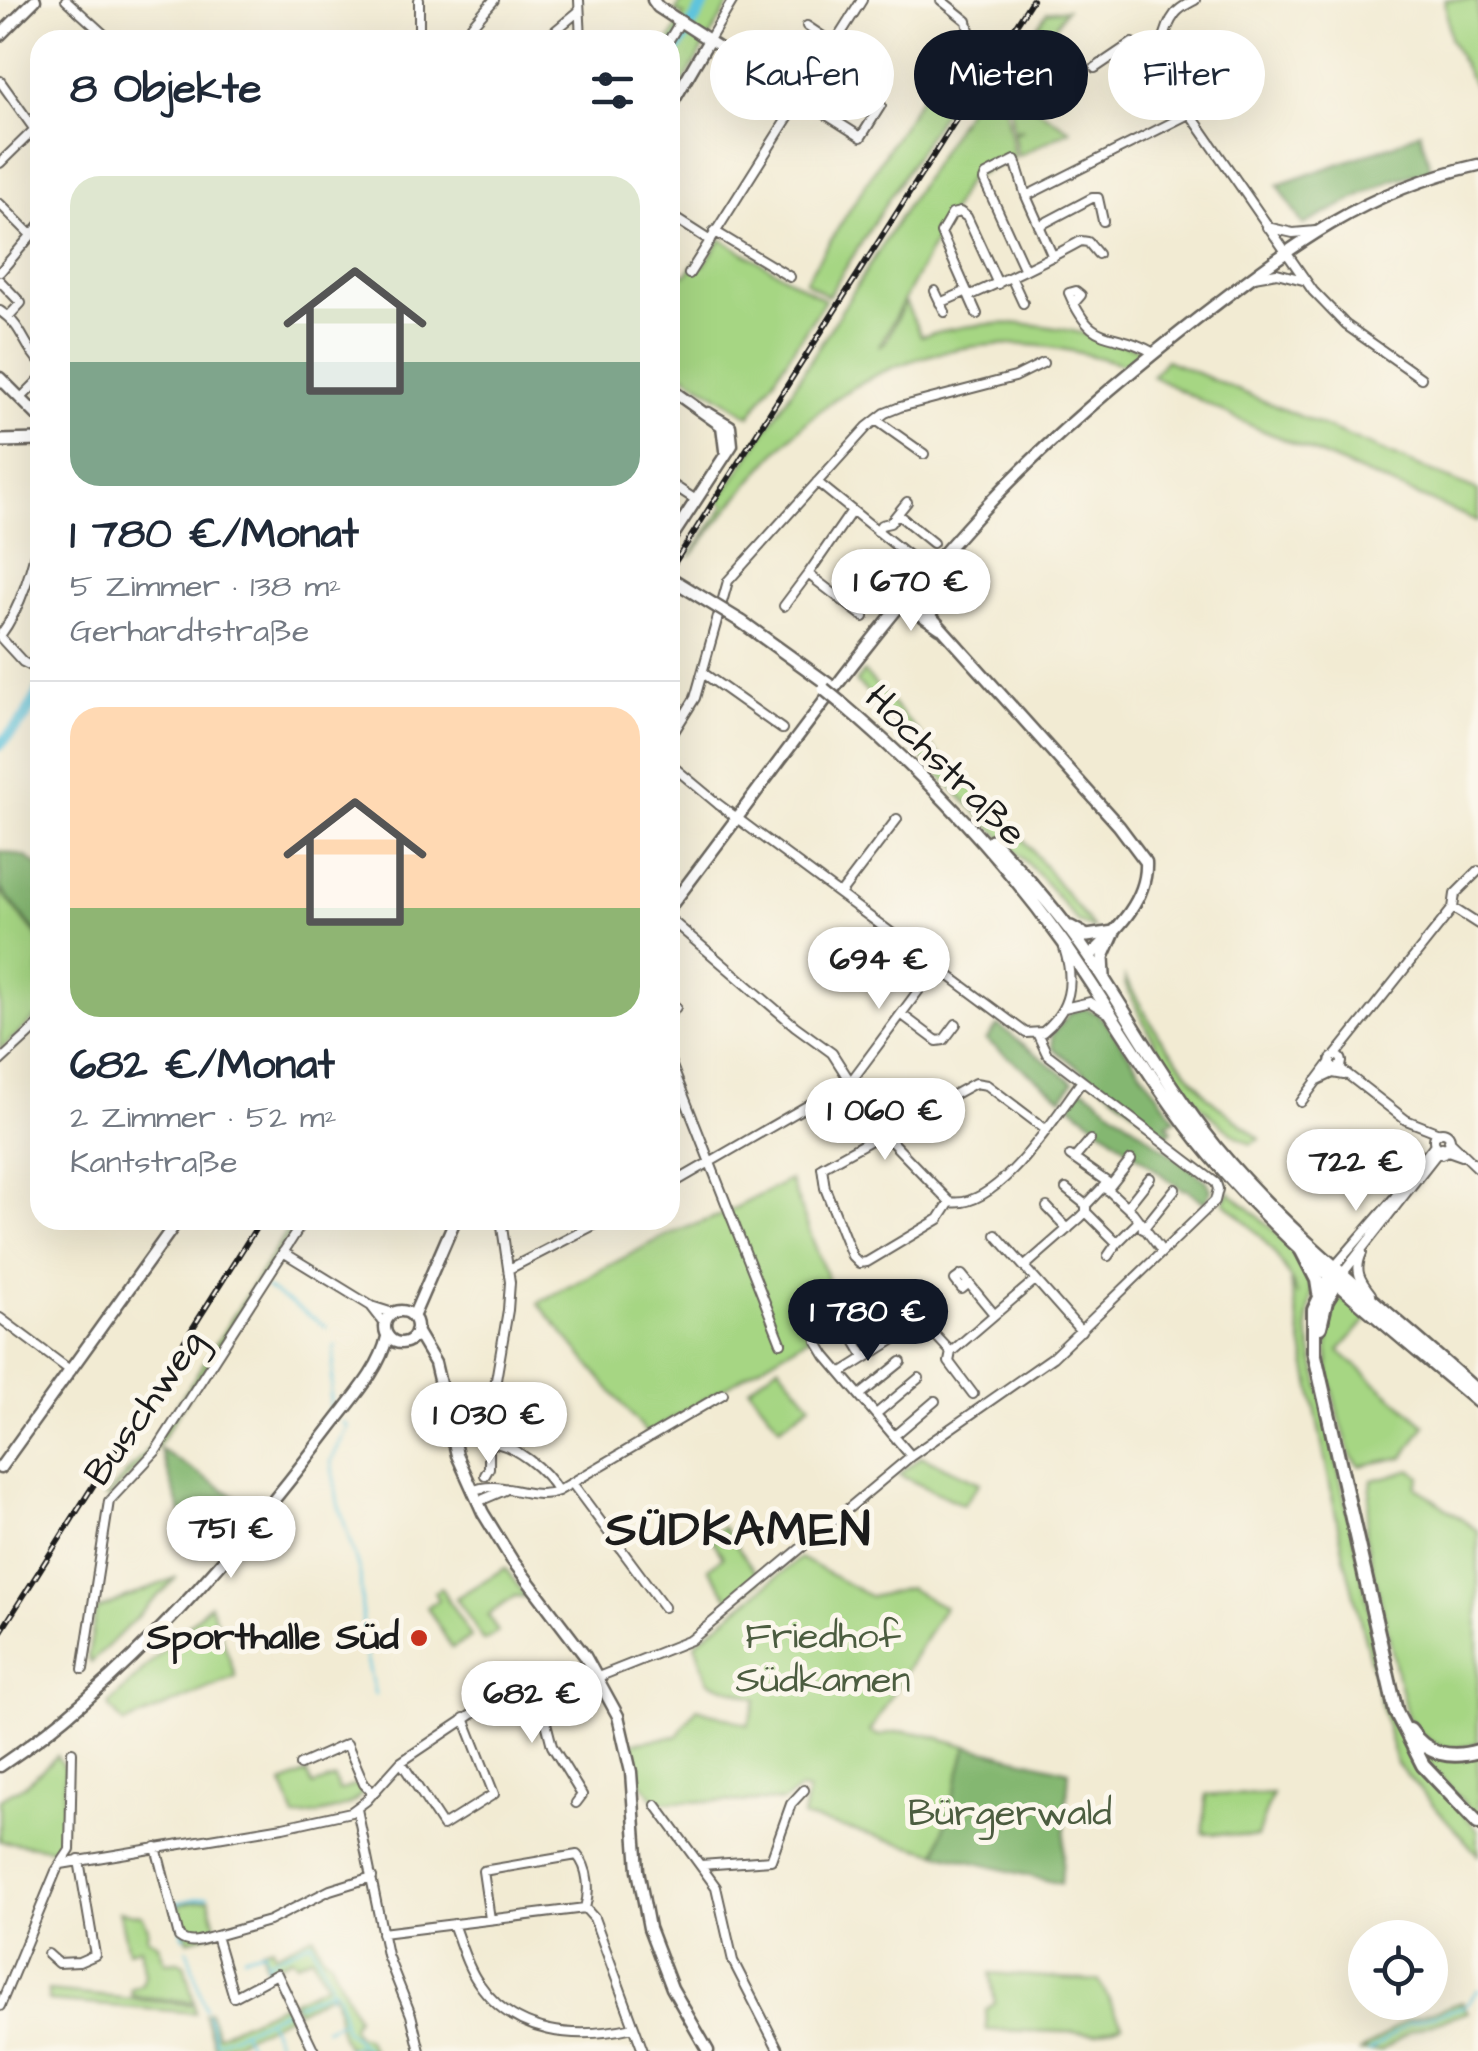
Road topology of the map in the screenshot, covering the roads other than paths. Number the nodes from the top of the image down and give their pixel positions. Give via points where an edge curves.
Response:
1 (36, 0) edge
2 (66, 0) edge
3 (419, 0) edge
4 (494, 0) edge
5 (579, 0) edge
6 (653, 0) edge
7 (733, 0) edge
8 (862, 0) edge
9 (941, 0) edge
10 (1196, 0) edge
11 (579, 11) junction
12 (682, 23) junction
13 (807, 26) dead end
14 (99, 30) edge
15 (420, 30) edge
16 (467, 30) edge
17 (556, 30) edge
18 (580, 30) edge
19 (677, 30) edge
20 (813, 30) edge
21 (843, 30) edge
22 (969, 30) edge
23 (1168, 30) edge
24 (0, 35) edge
25 (709, 40) junction
26 (1108, 59) edge
27 (1095, 68) dead end
28 (0, 81) edge
29 (680, 89) edge
30 (30, 119) edge
31 (787, 120) edge
32 (833, 120) edge
33 (872, 120) edge
34 (1177, 120) edge
35 (1196, 120) edge
36 (30, 137) edge
37 (0, 163) edge
38 (1478, 165) edge
39 (1026, 196) junction
40 (0, 204) edge
41 (680, 220) edge
42 (1103, 221) dead end
43 (1038, 226) junction
44 (1267, 227) junction
45 (1316, 231) junction
46 (29, 234) joint
47 (712, 236) junction
48 (1283, 252) junction
49 (1098, 254) dead end
50 (1052, 256) junction
51 (1025, 270) junction
52 (0, 272) edge
53 (689, 274) dead end
54 (790, 276) dead end
55 (1011, 278) junction
56 (1248, 279) junction
57 (1304, 280) junction
58 (0, 281) edge
59 (998, 284) junction
60 (934, 290) dead end
61 (968, 294) junction
62 (1023, 303) dead end
63 (1074, 304) dead end
64 (4, 314) edge
65 (977, 314) dead end
66 (30, 352) edge
67 (1154, 353) junction
68 (1043, 363) dead end
69 (0, 378) edge
70 (1421, 378) dead end
71 (30, 388) edge
72 (680, 395) edge
73 (20, 399) junction
74 (30, 408) edge
75 (876, 420) junction
76 (924, 454) dead end
77 (817, 482) junction
78 (680, 490) edge
79 (696, 500) junction
80 (907, 502) dead end
81 (851, 512) junction
82 (901, 517) dead end
83 (680, 525) edge
84 (917, 530) junction
85 (877, 531) junction
86 (933, 543) dead end
87 (901, 550) junction
88 (910, 557) dead end
89 (30, 573) edge
90 (808, 574) junction
91 (680, 588) edge
92 (907, 598) junction
93 (784, 606) dead end
94 (864, 617) dead end
95 (0, 636) edge
96 (30, 666) edge
97 (704, 673) junction
98 (844, 701) junction
99 (680, 725) edge
100 (782, 730) dead end
101 (680, 772) edge
102 (737, 818) junction
103 (898, 819) dead end
104 (1478, 871) edge
105 (680, 894) edge
106 (840, 894) junction
107 (1453, 908) junction
108 (1060, 917) junction
109 (1478, 924) edge
110 (680, 928) edge
111 (1114, 932) junction
112 (1061, 940) junction
113 (1084, 960) junction
114 (936, 968) junction
115 (1105, 981) junction
116 (1064, 1008) junction
117 (901, 1014) junction
118 (1118, 1022) junction
119 (956, 1024) dead end
120 (30, 1033) edge
121 (1037, 1033) junction
122 (0, 1060) edge
123 (1337, 1062) junction
124 (1351, 1078) junction
125 (852, 1080) junction
126 (1082, 1081) junction
127 (1316, 1081) junction
128 (680, 1087) edge
129 (1300, 1102) dead end
130 (1419, 1126) junction
131 (1045, 1129) junction
132 (884, 1133) junction
133 (1090, 1140) dead end
134 (1441, 1141) junction
135 (1131, 1160) dead end
136 (1470, 1162) edge
137 (709, 1164) junction
138 (1426, 1166) junction
139 (1416, 1170) junction
140 (1150, 1178) dead end
141 (680, 1180) edge
142 (1106, 1188) junction
143 (1176, 1188) dead end
144 (1066, 1190) dead end
145 (950, 1202) junction
146 (1047, 1206) dead end
147 (1127, 1207) junction
148 (1086, 1208) junction
149 (1141, 1225) junction
150 (1068, 1229) junction
151 (171, 1230) edge
152 (297, 1230) edge
153 (450, 1230) edge
154 (502, 1230) edge
155 (582, 1230) edge
156 (996, 1235) dead end
157 (1117, 1243) junction
158 (1299, 1245) junction
159 (1365, 1247) junction
160 (1161, 1250) junction
161 (282, 1252) junction
162 (1108, 1256) dead end
163 (1025, 1266) junction
164 (508, 1269) junction
165 (1336, 1273) junction
166 (1035, 1280) junction
167 (969, 1283) dead end
168 (896, 1294) dead end
169 (1319, 1296) junction
170 (1377, 1301) junction
171 (370, 1306) junction
172 (403, 1314) junction
173 (994, 1314) junction
174 (0, 1318) edge
175 (876, 1318) dead end
176 (920, 1323) junction
177 (385, 1324) junction
178 (1081, 1332) junction
179 (852, 1336) dead end
180 (403, 1338) junction
181 (893, 1338) junction
182 (816, 1341) dead end
183 (782, 1343) dead end
184 (951, 1352) junction
185 (864, 1356) junction
186 (900, 1362) dead end
187 (70, 1371) junction
188 (841, 1373) junction
189 (920, 1378) dead end
190 (1478, 1392) edge
191 (722, 1394) dead end
192 (973, 1394) dead end
193 (860, 1395) junction
194 (935, 1400) dead end
195 (1478, 1402) edge
196 (876, 1414) junction
197 (894, 1436) junction
198 (490, 1442) junction
199 (912, 1456) junction
200 (0, 1468) edge
201 (485, 1475) dead end
202 (572, 1484) junction
203 (558, 1491) junction
204 (474, 1496) junction
205 (664, 1607) dead end
206 (82, 1669) dead end
207 (598, 1677) junction
208 (536, 1687) junction
209 (464, 1718) junction
210 (1478, 1751) edge
211 (72, 1752) dead end
212 (401, 1762) junction
213 (300, 1765) dead end
214 (0, 1766) edge
215 (804, 1790) dead end
216 (373, 1792) junction
217 (576, 1804) dead end
218 (656, 1805) dead end
219 (357, 1809) junction
220 (1478, 1823) edge
221 (156, 1847) junction
222 (79, 1860) junction
223 (62, 1863) junction
224 (701, 1865) junction
225 (372, 1877) junction
226 (585, 1908) junction
227 (490, 1919) junction
228 (453, 1924) junction
229 (382, 1933) junction
230 (216, 1936) junction
231 (48, 1954) dead end
232 (234, 1997) junction
233 (222, 2003) dead end
234 (0, 2006) edge
235 (634, 2027) junction
236 (312, 2050) edge
237 (420, 2051) edge
238 (644, 2051) edge
239 (708, 2051) edge
240 (779, 2051) edge

1 - 24 main road
2 - 14 street
3 - 15 street
4 - 16 street
5 - 11 street
6 - 12 main road
7 - 25 street
8 - 21 street
9 - 22 street
10 - 23 street via 1180,9
11 - 17 street
11 - 18 street
12 - 19 street
12 - 25 main road
13 - 20 street
25 - 29 main road
26 - 27 street
28 - 30 street
31 - 47 street
32 - 33 street via 861,137
34 - 39 street
35 - 44 street
36 - 37 street
38 - 45 main road via 1397,189
39 - 43 street
39 - 51 street via 1015,160 984,177
40 - 46 street
41 - 47 street
42 - 43 street via 1102,204 1092,198
43 - 50 street
44 - 45 street
44 - 48 street
45 - 48 main road
46 - 52 street
47 - 53 street
47 - 54 street
48 - 56 main road
48 - 57 street
49 - 50 street via 1081,241
50 - 51 street
51 - 55 street
55 - 59 street
55 - 62 street
56 - 57 street via 1277,272
56 - 67 main road
57 - 70 street via 1346,325
58 - 64 street via 21,302
59 - 61 street
59 - 61 street via 967,217 956,213 941,234
60 - 61 street via 942,308
61 - 65 street
63 - 67 street via 1091,330
64 - 66 street via 22,330
67 - 92 main road via 1031,461
68 - 75 street via 1015,377 913,402
69 - 73 main road
71 - 73 street
72 - 79 main road via 732,431 732,444
73 - 74 main road
75 - 76 street
75 - 77 street
77 - 81 street
77 - 97 street via 728,581
78 - 79 street
79 - 83 main road
80 - 85 street
81 - 85 street
81 - 90 street
82 - 84 street
84 - 86 street
84 - 87 street
85 - 87 street
87 - 88 street
89 - 95 street
90 - 93 street
90 - 94 street
91 - 98 main road, Hochstraße, bridge
92 - 102 main road
92 - 111 main road via 1141,852 1145,883
95 - 96 street
97 - 99 street
97 - 100 street
98 - 108 main road, Hochstraße via 879,725 955,800
98 - 112 main road, Hochstraße via 950,804
101 - 102 street
102 - 105 main road
102 - 106 street
103 - 106 street
104 - 107 street via 1455,894
106 - 114 street
107 - 109 street
107 - 123 street
108 - 111 main road via 1087,936
108 - 113 main road, Hochstraße
110 - 125 street via 832,1053
111 - 113 main road
111 - 115 main road via 1103,957
112 - 113 main road, Hochstraße
112 - 116 street via 1072,979
113 - 115 main road
113 - 118 main road
114 - 117 street
114 - 121 street via 1018,1029
115 - 165 main road via 1216,1147
116 - 118 street via 1090,1002
116 - 121 street
117 - 119 street via 937,1041
117 - 125 street
118 - 158 main road via 1208,1152
120 - 122 street
121 - 126 street via 1047,1054
123 - 124 street
123 - 127 street
124 - 127 street via 1333,1072
124 - 130 street
125 - 132 street
125 - 137 street
126 - 131 street
126 - 160 street via 1217,1185 1214,1201
127 - 129 street
128 - 137 street
130 - 134 street
130 - 139 street via 1429,1144
131 - 132 street via 979,1082
131 - 145 street via 1002,1181 966,1202
132 - 145 street
132 - 145 street via 822,1168 852,1256 868,1262 939,1219
133 - 142 street via 1072,1157
134 - 136 street
134 - 138 street
134 - 139 street
135 - 142 street
136 - 138 street via 1445,1151
137 - 141 street
137 - 183 street
138 - 159 street
139 - 165 street
140 - 147 street
142 - 147 street
142 - 148 street
143 - 149 street
144 - 148 street
146 - 150 street
147 - 149 street
148 - 150 street
148 - 157 street
149 - 157 street
149 - 160 street
150 - 163 street
151 - 187 main road
152 - 161 street, Buschweg
153 - 172 main road via 421,1293
154 - 164 street
155 - 164 street
156 - 163 street
157 - 162 street
158 - 165 main road
158 - 169 highway
159 - 165 street
159 - 170 street via 1358,1276
160 - 178 street
161 - 171 street
161 - 206 street, Buschweg via 156,1452 109,1501
163 - 166 street
164 - 198 street
165 - 169 highway
165 - 170 main road
165 - 195 main road
165 - 210 highway via 1319,1353 1398,1701 1408,1728 1425,1746 1450,1756
166 - 173 street
166 - 178 street
167 - 173 street
168 - 176 street
169 - 220 highway via 1314,1351 1396,1712 1423,1765
170 - 190 main road
171 - 172 street
171 - 177 street
172 - 177 main road
172 - 180 main road
173 - 184 street
174 - 187 street
175 - 181 street
176 - 181 street
176 - 184 street
177 - 180 main road
178 - 199 street
179 - 185 street
180 - 204 main road via 430,1354 438,1370 457,1455
180 - 214 main road via 379,1359 214,1570 94,1691
181 - 185 street
182 - 188 street
184 - 192 street via 949,1362
185 - 188 street
186 - 193 street
187 - 200 main road
188 - 193 street
189 - 196 street
191 - 202 street
193 - 196 street
194 - 197 street
196 - 197 street
197 - 199 street
198 - 201 street
198 - 203 street via 521,1455
199 - 207 street via 691,1640
202 - 203 street
202 - 205 street
203 - 204 street
204 - 207 main road via 504,1549
207 - 208 street
207 - 239 main road via 624,1734 641,1894 654,1945
208 - 209 street via 500,1697
208 - 217 street via 552,1746 582,1795
209 - 212 street
209 - 212 street via 494,1794 443,1826
211 - 223 street via 70,1850
212 - 216 street
213 - 216 street via 348,1744
215 - 224 street via 791,1804 770,1860
216 - 219 street
218 - 224 street
219 - 221 street
219 - 225 street
221 - 222 street
221 - 230 street via 178,1937 194,1942
222 - 223 street
222 - 231 street via 96,1954 72,1963
223 - 234 street
224 - 240 street via 716,1887 742,1984
225 - 229 street
225 - 230 street
226 - 227 street
226 - 227 street via 585,1872 577,1855 484,1871
226 - 235 street
227 - 228 street
228 - 229 street
228 - 235 street via 479,1984 522,2022 576,2034
229 - 237 street
230 - 232 street
232 - 233 street
232 - 236 street via 277,1974
235 - 238 street

